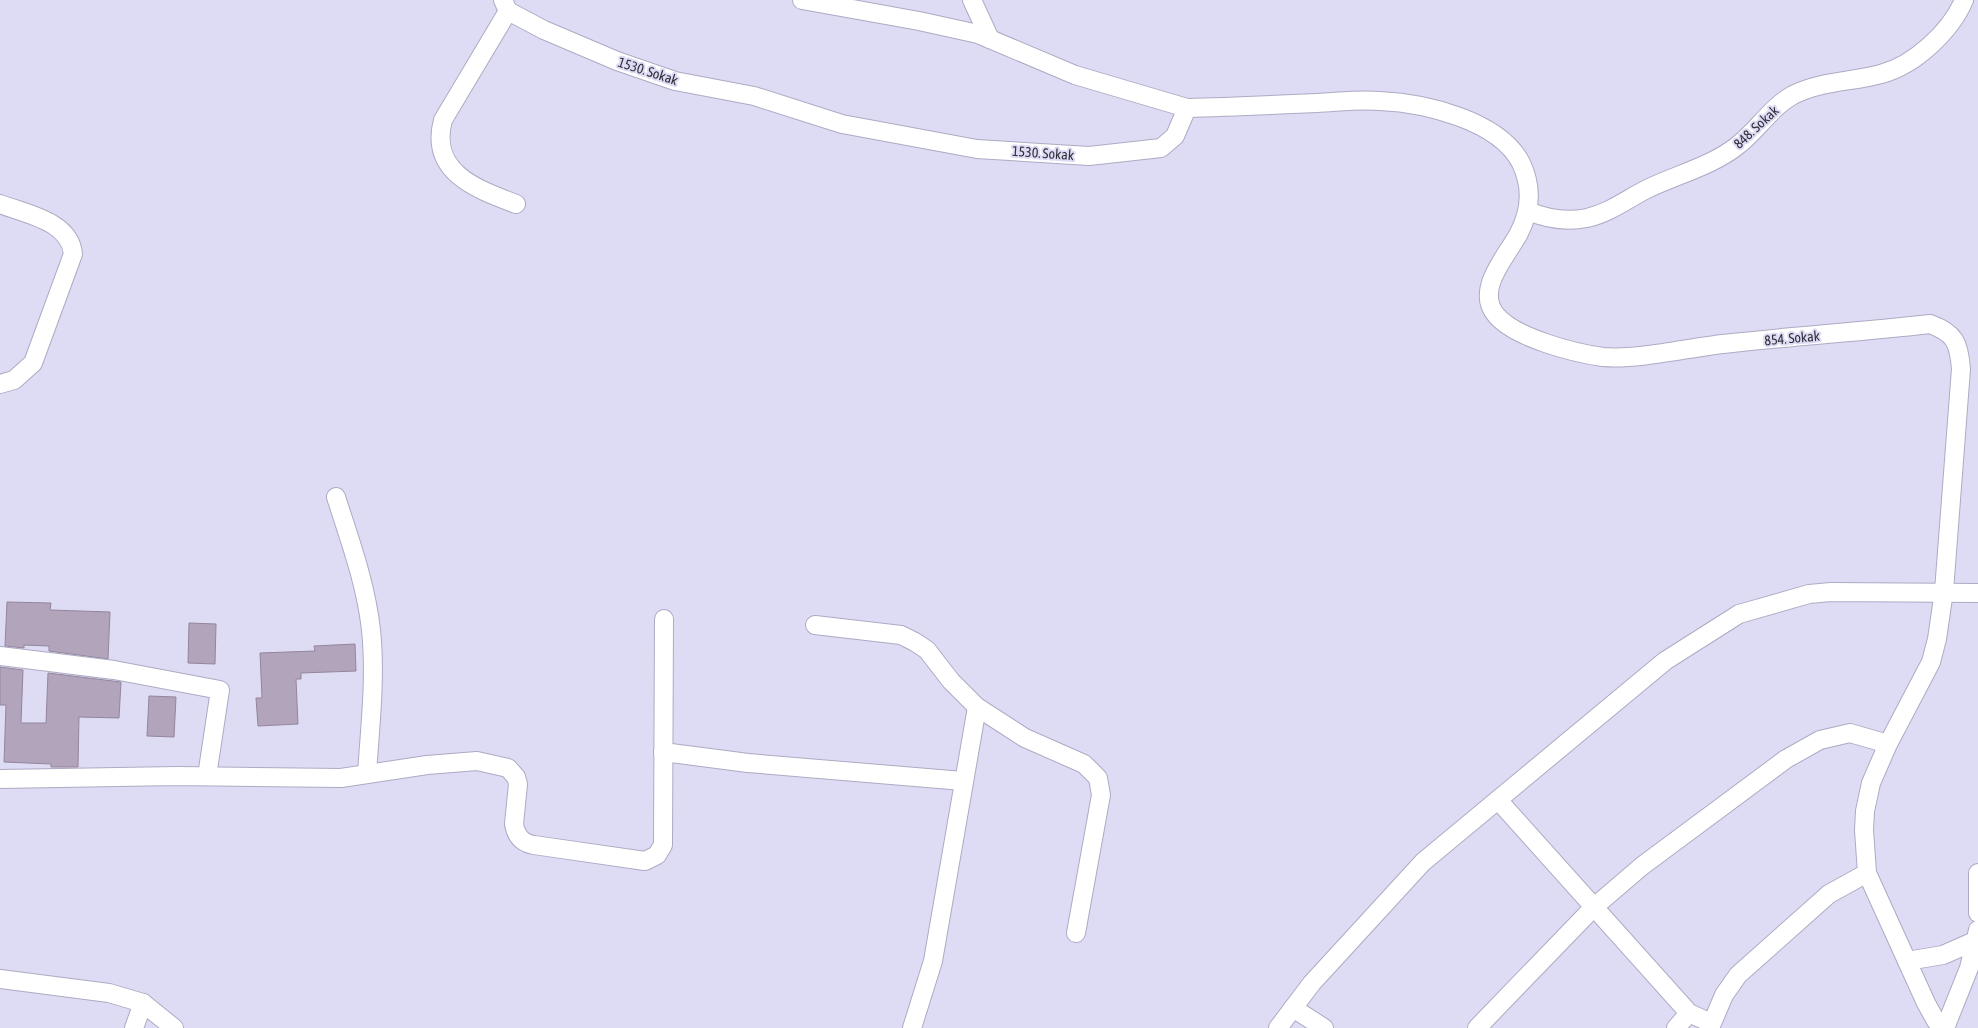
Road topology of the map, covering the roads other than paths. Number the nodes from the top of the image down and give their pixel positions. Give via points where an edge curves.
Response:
1 (802, 0) edge
2 (972, 0) edge
3 (1964, 0) edge
4 (505, 6) edge
5 (990, 39) junction
6 (1187, 108) junction
7 (0, 204) edge
8 (516, 204) dead end
9 (1528, 211) junction
10 (0, 384) edge
11 (336, 497) dead end
12 (1944, 591) junction
13 (1978, 593) edge
14 (664, 619) dead end
15 (815, 625) dead end
16 (0, 656) edge
17 (977, 707) junction
18 (1888, 744) junction
19 (663, 752) junction
20 (367, 774) junction
21 (207, 776) junction
22 (0, 779) edge
23 (963, 781) junction
24 (1498, 800) junction
25 (1978, 872) edge
26 (1868, 873) junction
27 (1593, 908) junction
28 (1978, 914) edge
29 (1076, 933) dead end
30 (1978, 935) edge
31 (1907, 961) junction
32 (0, 978) edge
33 (143, 1003) junction
34 (1293, 1008) junction
35 (1689, 1013) junction
36 (1711, 1026) edge
37 (134, 1028) edge
38 (174, 1028) edge
39 (912, 1028) edge
40 (1278, 1028) edge
41 (1324, 1028) edge
42 (1476, 1028) edge
43 (1676, 1028) edge
44 (1945, 1028) edge

1 - 5 street via 919,21
2 - 5 street
3 - 9 street, 848. Sokak via 1942,33 1914,57 1883,74 1829,83 1792,96 1737,146 1712,162 1587,218 1546,218
4 - 6 street, 1530. Sokak via 544,30 675,81 754,96 842,124 978,149 1089,156 1161,148 1175,136
4 - 8 street via 443,120 440,140 445,160 463,179
5 - 6 street via 1075,75
6 - 9 street via 1380,100 1468,120 1501,138 1517,156 1526,175
7 - 10 street via 62,229 70,240 73,254 32,362 14,380
9 - 12 street, 854. Sokak via 1496,271 1490,302 1495,314 1511,328 1558,346 1602,356 1624,357 1930,324 1945,330 1954,339 1961,368
11 - 20 street via 363,584 371,629 373,674
12 - 13 street
12 - 18 street, 854. Sokak via 1931,662
12 - 24 street via 1809,594 1739,614 1665,661
14 - 19 street
15 - 17 street via 909,638 927,650
16 - 21 street via 114,670 220,690
17 - 23 street
17 - 29 street via 1024,738 1084,764 1098,778 1101,795
18 - 26 street, 854. Sokak via 1871,783 1865,811 1864,849
18 - 27 street via 1850,733 1820,740 1796,751 1642,866
19 - 20 street via 663,845 657,855 645,860 522,841 514,824 518,784 513,772 503,766 477,761 427,764
19 - 23 street
20 - 21 street via 341,778
21 - 22 street
23 - 39 street via 933,961
24 - 27 street
24 - 34 street via 1423,862
25 - 28 street
26 - 31 street, 854. Sokak
26 - 36 street via 1829,894 1738,975 1724,995
27 - 35 street
27 - 42 street
30 - 31 street via 1943,955
30 - 44 street via 1970,968
31 - 44 street, 854. Sokak via 1930,1012
32 - 33 street via 81,988
33 - 37 street
33 - 38 street
34 - 40 street
34 - 41 street
35 - 36 street
35 - 43 street

